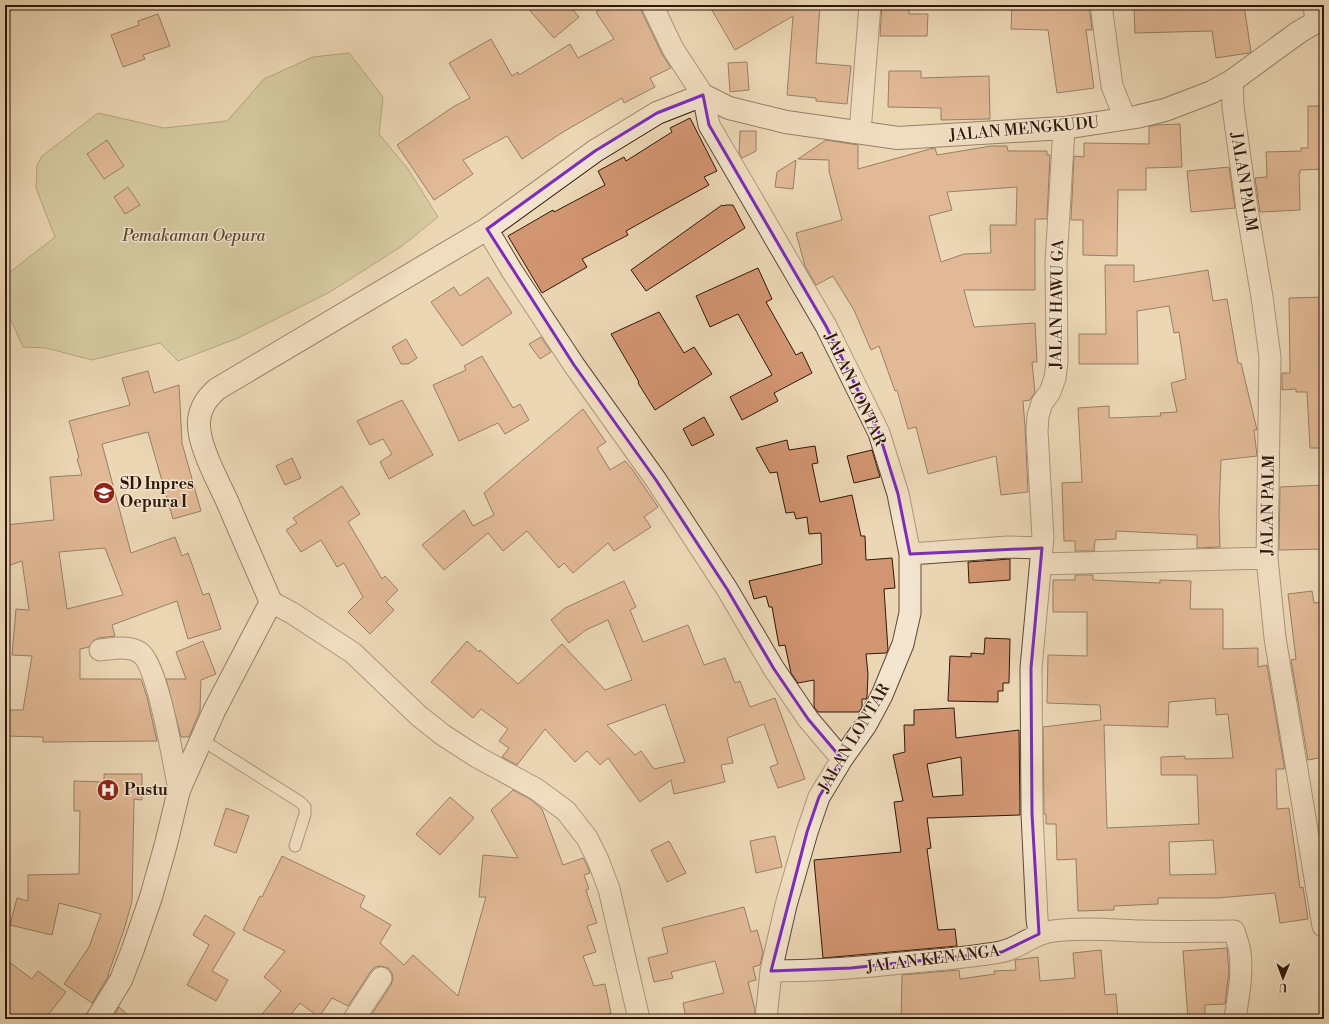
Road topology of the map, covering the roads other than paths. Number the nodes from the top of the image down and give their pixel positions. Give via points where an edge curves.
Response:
1 (652, 5) edge
2 (870, 5) edge
3 (1101, 5) edge
4 (1318, 16) edge
5 (1232, 81) junction
6 (703, 95) junction
7 (1125, 118) junction
8 (1064, 128) junction
9 (860, 132) junction
10 (487, 229) junction
11 (910, 554) junction
12 (1041, 556) junction
13 (1267, 558) junction
14 (271, 602) junction
15 (100, 650) dead end
16 (202, 740) junction
17 (842, 759) junction
18 (179, 790) junction
19 (295, 846) dead end
20 (1324, 926) edge
21 (1039, 934) junction
22 (771, 972) junction
23 (381, 978) dead end
24 (97, 1019) edge
25 (354, 1019) edge
26 (639, 1019) edge
27 (766, 1019) edge
28 (1235, 1019) edge

1 - 6 street via 673,49
2 - 9 street
3 - 7 street via 1112,86
4 - 5 street, JALAN MENGKUDU
5 - 7 street, JALAN MENGKUDU via 1212,92 1165,110
5 - 13 street, JALAN PALM via 1233,107 1247,210 1270,357
6 - 9 street, JALAN MENGKUDU via 729,108 786,122
6 - 10 street via 657,113 595,151
6 - 11 street, JALAN LONTAR via 709,125 826,326 879,433 898,494
7 - 8 street, JALAN MENGKUDU
8 - 9 street, JALAN MENGKUDU via 898,138
8 - 12 street, JALAN HAWU GA via 1056,262 1057,362 1055,378 1038,416 1037,431
10 - 14 street via 217,389 201,408 201,437 210,462
10 - 17 street via 574,365 656,480 719,576 774,669 808,719
11 - 12 street via 1008,547
11 - 17 street, JALAN LONTAR via 910,613 903,644 882,695 866,725
12 - 13 street
12 - 21 street, JALAN HAWU GA via 1031,668 1032,814
13 - 20 street, JALAN PALM via 1275,638
14 - 16 street via 214,711
14 - 26 street via 353,653 419,716 443,735 536,789 566,811 587,838 609,889
15 - 18 street via 133,650 141,653 150,666
16 - 18 street
16 - 19 lane via 305,807
17 - 22 street, JALAN LONTAR via 820,797 807,832 786,905
18 - 24 street via 134,949 121,980
21 - 22 street, JALAN KENANGA via 1002,952 851,968
21 - 28 street, JALAN KENANGA via 1055,930 1092,929 1234,931 1241,965
22 - 27 street, JALAN LONTAR
23 - 25 street

